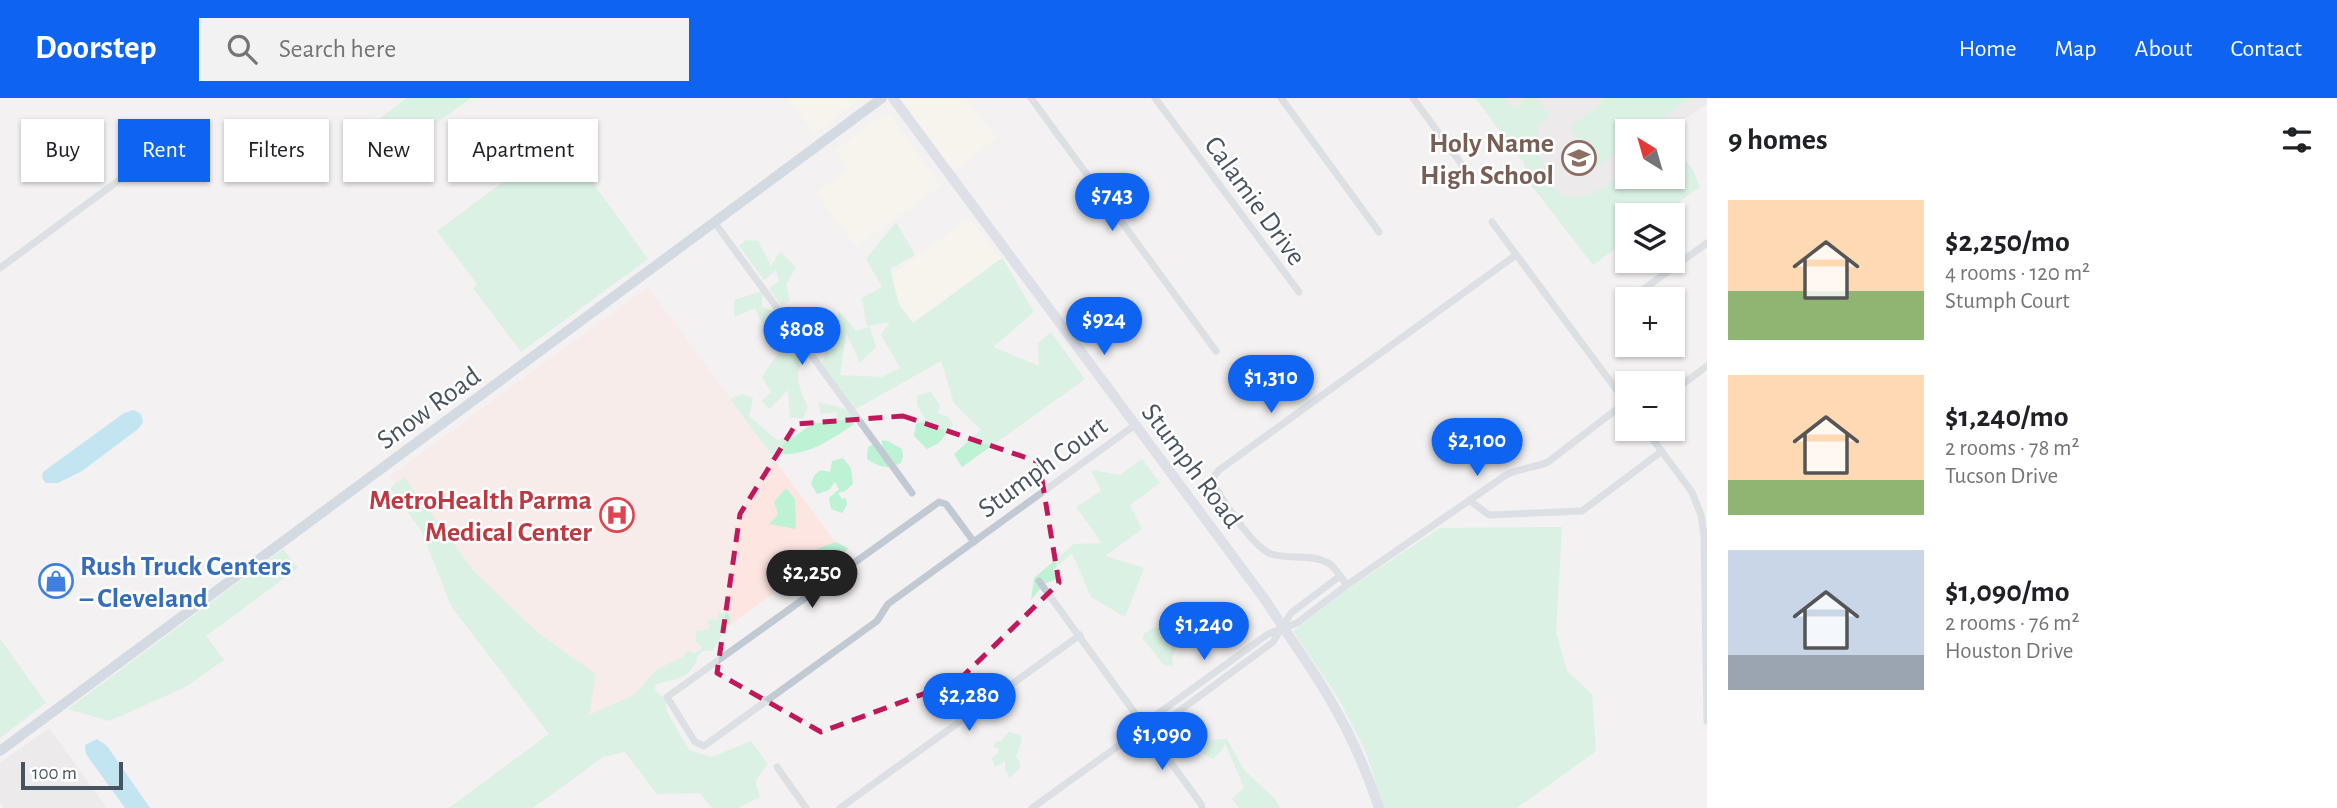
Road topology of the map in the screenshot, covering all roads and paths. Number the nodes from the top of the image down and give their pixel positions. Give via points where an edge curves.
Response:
1 (882, 98) edge
2 (893, 98) edge
3 (1031, 98) edge
4 (1155, 98) edge
5 (1281, 98) edge
6 (1413, 98) edge
7 (1465, 169) dead end
8 (118, 181) edge
9 (1492, 222) dead end
10 (715, 223) junction
11 (1379, 232) dead end
12 (1707, 243) edge
13 (1516, 255) junction
14 (0, 268) edge
15 (1647, 287) edge
16 (1299, 292) dead end
17 (1216, 351) dead end
18 (1707, 366) edge
19 (1685, 382) edge
20 (1615, 387) edge
21 (1615, 412) edge
22 (1135, 425) junction
23 (1654, 441) edge
24 (1662, 451) junction
25 (912, 493) dead end
26 (1469, 500) junction
27 (1705, 535) edge
28 (974, 542) junction
29 (1340, 576) junction
30 (1039, 581) dead end
31 (1347, 585) junction
32 (1283, 628) junction
33 (1080, 635) junction
34 (1707, 721) edge
35 (1146, 726) junction
36 (0, 751) edge
37 (777, 767) dead end
38 (806, 808) edge
39 (840, 808) edge
40 (1032, 808) edge
41 (1202, 808) edge
42 (1379, 808) edge

1 - 10 main road, Snow Road
2 - 22 main road, Stumph Road
3 - 17 street
4 - 16 street, Calamie Drive
5 - 11 street
6 - 7 street
8 - 14 street
9 - 13 street
10 - 25 street
10 - 36 main road, Snow Road
12 - 15 street
13 - 20 street
13 - 29 street via 1212,478 1261,549 1284,557 1321,560
18 - 19 street
21 - 26 street via 1548,462 1515,470
22 - 28 street, Stumph Court
22 - 32 main road, Stumph Road
23 - 24 street
24 - 26 street via 1581,511 1489,514
24 - 27 street via 1697,502
26 - 31 street
27 - 34 street
28 - 28 street, Stumph Court via 887,604 877,621 704,746 695,742 667,697 939,502 946,504
29 - 31 street
29 - 32 street via 1291,613
30 - 33 street
31 - 32 street via 1297,623
32 - 35 street via 1268,634
32 - 42 main road, Stumph Road via 1341,718
33 - 35 street
33 - 39 street
35 - 40 street
35 - 41 street
37 - 38 street

